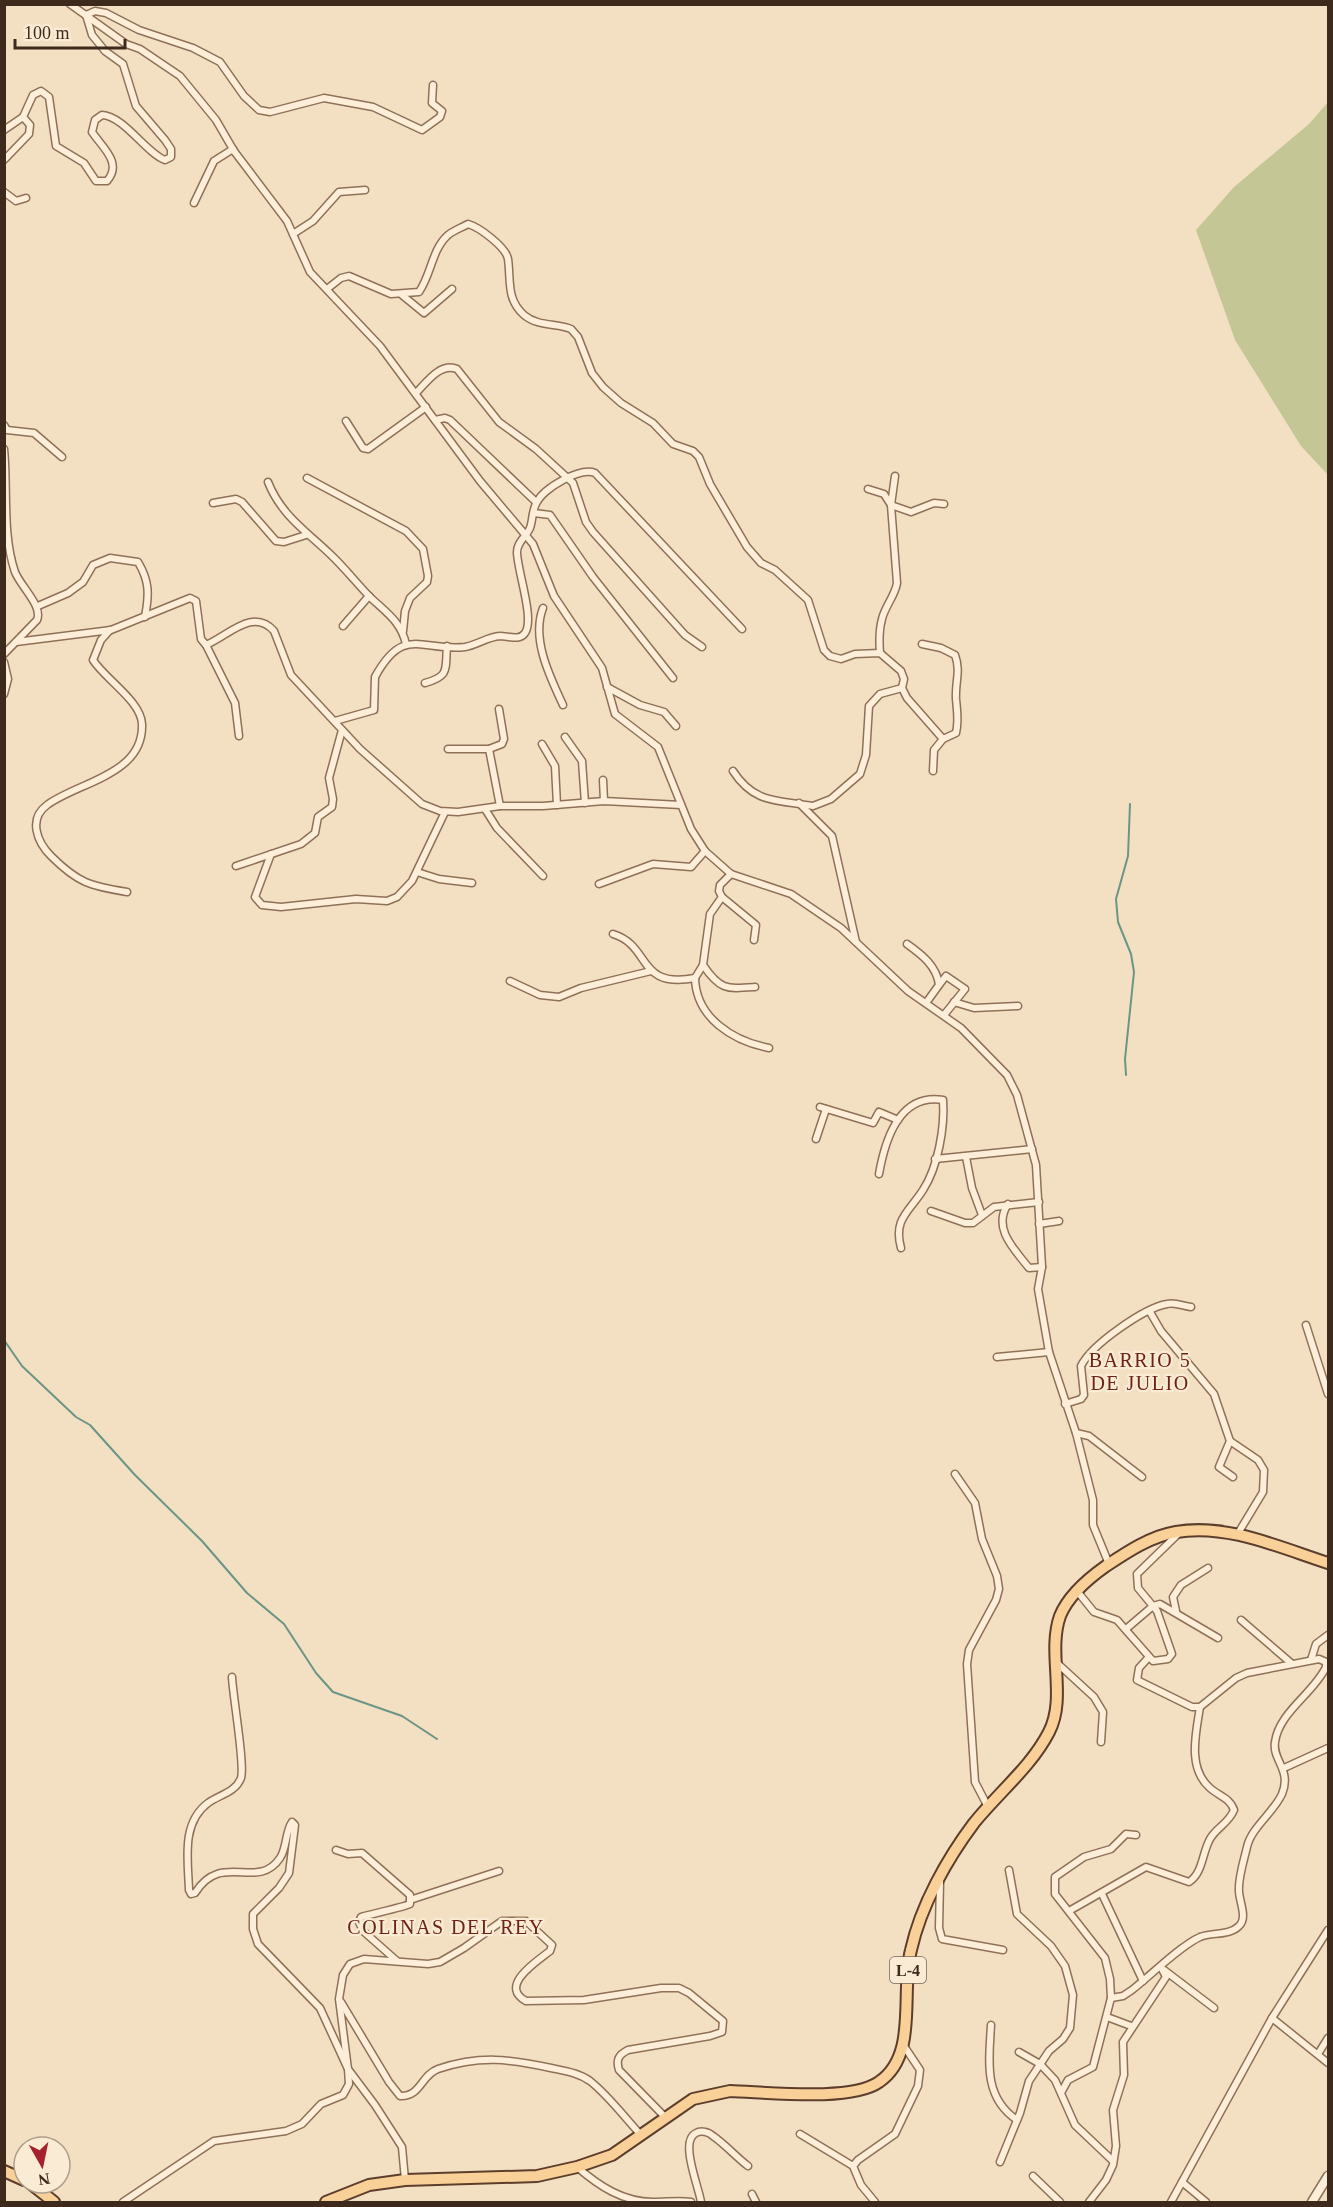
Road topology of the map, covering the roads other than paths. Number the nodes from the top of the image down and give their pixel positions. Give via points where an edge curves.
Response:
1 (70, 4) edge
2 (86, 15) junction
3 (433, 85) dead end
4 (23, 117) junction
5 (4, 130) edge
6 (233, 149) junction
7 (4, 160) edge
8 (365, 190) dead end
9 (4, 192) edge
10 (26, 198) dead end
11 (194, 203) dead end
12 (293, 234) junction
13 (327, 289) junction
14 (452, 290) dead end
15 (401, 294) junction
16 (416, 393) junction
17 (426, 407) junction
18 (435, 420) junction
19 (346, 421) dead end
20 (4, 425) edge
21 (4, 448) edge
22 (62, 458) dead end
23 (895, 476) dead end
24 (307, 478) dead end
25 (568, 478) junction
26 (268, 482) dead end
27 (868, 489) dead end
28 (536, 502) junction
29 (213, 503) dead end
30 (944, 504) dead end
31 (891, 505) junction
32 (534, 513) junction
33 (525, 534) junction
34 (306, 535) junction
35 (369, 596) junction
36 (38, 606) junction
37 (543, 608) dead end
38 (145, 617) junction
39 (343, 626) dead end
40 (742, 629) dead end
41 (111, 630) junction
42 (403, 631) junction
43 (16, 642) junction
44 (406, 644) junction
45 (922, 644) dead end
46 (206, 645) junction
47 (447, 646) junction
48 (702, 647) dead end
49 (880, 652) junction
50 (4, 654) edge
51 (4, 662) edge
52 (673, 678) dead end
53 (425, 683) dead end
54 (607, 687) junction
55 (902, 688) junction
56 (4, 694) edge
57 (563, 705) dead end
58 (499, 709) dead end
59 (335, 721) junction
60 (676, 726) dead end
61 (342, 730) junction
62 (238, 736) dead end
63 (565, 737) dead end
64 (943, 739) junction
65 (542, 744) dead end
66 (448, 749) dead end
67 (489, 749) junction
68 (733, 771) dead end
69 (933, 771) dead end
70 (603, 780) dead end
71 (604, 801) junction
72 (585, 803) junction
73 (799, 804) junction
74 (557, 805) junction
75 (500, 806) junction
76 (681, 806) junction
77 (485, 809) junction
78 (445, 812) junction
79 (705, 851) junction
80 (271, 854) junction
81 (236, 866) dead end
82 (417, 872) junction
83 (731, 874) junction
84 (543, 876) dead end
85 (472, 883) dead end
86 (599, 884) dead end
87 (127, 892) dead end
88 (722, 897) junction
89 (613, 934) dead end
90 (754, 940) dead end
91 (857, 942) junction
92 (907, 944) dead end
93 (704, 965) junction
94 (651, 971) junction
95 (695, 978) junction
96 (510, 981) dead end
97 (939, 984) junction
98 (755, 987) dead end
99 (954, 1002) junction
100 (926, 1003) junction
101 (1018, 1006) dead end
102 (944, 1015) junction
103 (769, 1048) dead end
104 (898, 1120) junction
105 (816, 1139) dead end
106 (1032, 1149) junction
107 (966, 1157) junction
108 (935, 1159) junction
109 (879, 1174) dead end
110 (1039, 1202) junction
111 (1008, 1204) junction
112 (931, 1211) dead end
113 (982, 1215) junction
114 (1059, 1221) dead end
115 (1040, 1224) junction
116 (901, 1248) dead end
117 (1041, 1267) junction
118 (1191, 1307) dead end
119 (1150, 1311) junction
120 (1306, 1325) dead end
121 (1049, 1352) junction
122 (996, 1358) dead end
123 (1329, 1394) edge
124 (1065, 1404) junction
125 (1076, 1433) junction
126 (1230, 1441) junction
127 (955, 1474) dead end
128 (1142, 1477) dead end
129 (1233, 1477) dead end
130 (1181, 1532) junction
131 (1237, 1535) junction
132 (1329, 1563) edge
133 (1109, 1564) junction
134 (1208, 1568) dead end
135 (1077, 1591) junction
136 (1153, 1606) junction
137 (1176, 1611) junction
138 (1241, 1620) dead end
139 (1126, 1629) junction
140 (1329, 1635) edge
141 (1218, 1638) dead end
142 (1149, 1657) junction
143 (1311, 1660) junction
144 (1056, 1663) junction
145 (1291, 1663) junction
146 (232, 1677) dead end
147 (1200, 1707) junction
148 (1101, 1742) dead end
149 (1329, 1748) edge
150 (1284, 1768) junction
151 (988, 1807) junction
152 (1136, 1835) dead end
153 (336, 1850) dead end
154 (1009, 1870) dead end
155 (499, 1871) dead end
156 (940, 1878) junction
157 (1102, 1894) junction
158 (410, 1900) junction
159 (1069, 1911) junction
160 (1329, 1930) edge
161 (1003, 1950) dead end
162 (397, 1961) junction
163 (1161, 1967) junction
164 (1143, 1982) junction
165 (1111, 1998) junction
166 (339, 1999) junction
167 (1214, 2007) dead end
168 (1107, 2018) junction
169 (1272, 2018) junction
170 (991, 2025) dead end
171 (1131, 2026) junction
172 (1329, 2038) edge
173 (904, 2046) junction
174 (1019, 2052) dead end
175 (1318, 2054) junction
176 (1329, 2063) edge
177 (1040, 2064) junction
178 (348, 2069) junction
179 (1062, 2091) junction
180 (665, 2117) junction
181 (1017, 2120) junction
182 (800, 2134) dead end
183 (641, 2136) junction
184 (1113, 2161) junction
185 (1000, 2162) dead end
186 (748, 2166) dead end
187 (854, 2166) junction
188 (578, 2167) junction
189 (1329, 2175) edge
190 (1033, 2176) dead end
191 (405, 2180) junction
192 (1182, 2182) junction
193 (752, 2194) dead end
194 (123, 2202) edge
195 (326, 2202) edge
196 (691, 2202) edge
197 (701, 2202) edge
198 (756, 2202) edge
199 (875, 2202) edge
200 (1060, 2202) edge
201 (1089, 2202) edge
202 (1171, 2202) edge
203 (1206, 2202) edge
204 (1312, 2202) edge

1 - 2 street
2 - 3 street via 95,11 106,13 220,62 260,110 270,112 324,98 374,106 422,130 442,111 432,103
2 - 4 street via 92,35 123,64 136,106 165,140 171,157 159,158 116,121 102,115 95,120 92,132 111,156 114,167 111,176 96,181 84,163 56,146 46,93 33,95
2 - 6 street via 180,76 216,120
4 - 5 street
4 - 7 street via 30,125 29,134
6 - 11 street via 214,161
6 - 12 street
8 - 12 street via 339,192 313,221
9 - 10 street via 16,201
12 - 13 street via 310,272
13 - 15 street via 349,276 391,294
13 - 16 street via 380,346
14 - 15 street via 424,313
15 - 49 street via 419,292 447,235 468,224 481,229 506,254 509,292 526,316 572,329 592,373 603,387 653,423 673,444 699,457 747,547 808,600 824,650 841,659
16 - 17 street
16 - 25 street via 444,368 457,369 499,422
17 - 18 street
17 - 19 street via 368,449 363,448
18 - 28 street via 450,420
18 - 33 street
20 - 22 street via 7,430 34,433
21 - 36 street via 12,562 20,585
23 - 31 street
24 - 42 street via 406,531 423,549 427,582 410,598
25 - 28 street
25 - 40 street via 582,472 595,473
25 - 48 street via 578,492 581,510 593,532 685,634
26 - 34 street via 284,511
27 - 31 street via 884,494
28 - 32 street
29 - 34 street via 242,502 276,541
30 - 31 street via 934,503 911,512
31 - 49 street via 897,583 882,617
32 - 33 street
32 - 52 street via 550,515 593,577
33 - 47 street via 517,550 527,601 524,635 492,637 463,647
33 - 54 street via 559,603 597,658
34 - 35 street via 330,554
35 - 39 street
35 - 42 street
36 - 38 street via 68,593 83,582 93,565 110,558 138,562 150,594
36 - 43 street via 37,620
37 - 57 street via 539,622 542,649
38 - 41 street
38 - 46 street via 190,598 199,608 201,639
41 - 43 street
41 - 87 street via 93,660 138,708 142,722 140,744 101,780 47,805 37,817 36,834 43,847 73,877 97,887
42 - 44 street
43 - 50 street
44 - 47 street
44 - 59 street via 398,648 375,677 372,712
45 - 64 street via 955,655 960,666 956,733
46 - 59 street via 246,622 269,626 291,675
46 - 62 street via 235,703
47 - 53 street via 445,675
49 - 55 street via 901,671
51 - 56 street via 8,679
54 - 60 street via 640,705 664,712
54 - 76 street via 615,714 658,747
55 - 64 street
55 - 73 street via 880,694 869,706 866,755 860,774 822,804
58 - 67 street via 504,740
59 - 61 street
61 - 78 street via 422,804
61 - 80 street via 329,778 332,807 318,817 310,840
63 - 72 street via 582,761
64 - 69 street via 934,750
65 - 74 street via 555,766
66 - 67 street
67 - 75 street
68 - 73 street via 755,795
70 - 71 street
71 - 72 street
71 - 76 street
72 - 74 street
73 - 91 street via 832,836
74 - 75 street
75 - 77 street
76 - 79 street
77 - 78 street
77 - 84 street via 497,828
78 - 82 street
79 - 83 street
79 - 86 street via 691,867 653,864
80 - 81 street
80 - 82 street via 255,897 271,908 356,899 387,901 397,897
82 - 85 street
83 - 88 street via 720,885
83 - 91 street via 791,894
88 - 90 street via 756,925
88 - 93 street via 711,914
89 - 94 street via 630,943
91 - 100 street
92 - 97 street via 936,971
93 - 95 street
93 - 98 street via 723,987
94 - 95 street via 668,980
94 - 96 street via 559,997 540,995
95 - 103 street via 695,993 718,1028
97 - 99 street via 946,976 965,989
97 - 100 street
99 - 101 street via 974,1008
99 - 102 street
100 - 102 street
102 - 106 street via 1013,1083
104 - 105 street via 879,1112 873,1123 823,1108
104 - 108 street via 916,1102 943,1100 945,1120
104 - 109 street via 887,1138
106 - 107 street
106 - 110 street
107 - 108 street
107 - 113 street
108 - 116 street via 923,1190 908,1206 897,1234
110 - 111 street
110 - 115 street
111 - 113 street via 993,1207
111 - 117 street via 1000,1224 1005,1234 1029,1268
112 - 113 street via 965,1223 973,1223
114 - 115 street
115 - 117 street
117 - 121 street via 1038,1289
118 - 119 street via 1171,1303
119 - 124 street via 1092,1350 1081,1366 1084,1395
119 - 126 street via 1161,1331 1214,1394
120 - 123 street
121 - 122 street
121 - 124 street
124 - 125 street
125 - 128 street via 1089,1436
125 - 133 street via 1093,1500 1092,1525
126 - 129 street via 1219,1467
126 - 131 street via 1258,1460 1264,1470 1263,1492
127 - 151 street via 975,1503 999,1589 969,1650 967,1664 975,1782
130 - 131 main road, L-4 via 1210,1530
130 - 133 main road, L-4 via 1144,1543
130 - 136 street via 1137,1574 1138,1588
131 - 132 main road, L-4
133 - 135 main road, L-4
134 - 137 street via 1181,1586 1173,1597
135 - 139 street via 1094,1612 1117,1620
135 - 144 main road, L-4 via 1060,1616
136 - 137 street via 1160,1604
136 - 139 street
136 - 142 street via 1172,1654 1163,1662
137 - 141 street
138 - 145 street
139 - 142 street
140 - 143 street via 1316,1644
142 - 147 street via 1136,1673 1142,1684
143 - 145 street
143 - 150 street via 1326,1662 1326,1667 1282,1724 1275,1740 1275,1750
144 - 148 street via 1094,1697 1103,1712
144 - 151 main road, L-4 via 1055,1710 1049,1732
145 - 147 street via 1236,1678
146 - 178 street via 243,1765 241,1780 232,1790 207,1803 194,1819 188,1839 189,1890 195,1893 203,1880 219,1872 260,1872 271,1866 281,1857 292,1822 296,1825 289,1873 253,1914 253,1929 258,1944 320,2008
147 - 157 street via 1195,1761 1209,1788 1232,1803 1231,1817 1210,1838 1196,1878 1189,1882 1146,1867
149 - 150 street
150 - 163 street via 1282,1793 1248,1844 1238,1890 1243,1919 1240,1926 1199,1937
151 - 156 main road, L-4
152 - 159 street via 1126,1834 1111,1849 1084,1857 1055,1877 1055,1894
153 - 158 street via 362,1853 410,1895
154 - 177 street via 1017,1914 1052,1946 1065,1966 1073,1995 1070,2028
155 - 158 street
156 - 161 street via 942,1939
156 - 173 main road, L-4 via 910,1950
157 - 159 street
157 - 164 street
158 - 162 street via 405,1907 361,1917 359,1922 363,1931
159 - 165 street via 1105,1958
160 - 169 street
162 - 166 street via 364,1959 350,1964 343,1976
162 - 180 street via 440,1962 502,1921 526,1921 552,1945 520,1975 516,1990 526,2001 584,2000 661,1988 679,1988 689,1993 723,2021 722,2032 628,2050 617,2062 626,2079
163 - 164 street
163 - 167 street
163 - 171 street via 1166,1977
164 - 165 street via 1124,1996
165 - 168 street
166 - 178 street
166 - 183 street via 400,2096 417,2091 429,2073 440,2068 508,2058 584,2078
168 - 171 street
168 - 179 street via 1093,2067 1068,2080
169 - 175 street
169 - 192 street
170 - 181 street via 988,2067 993,2092 1006,2113
171 - 184 street via 1123,2042 1124,2075 1113,2110
172 - 175 street
173 - 180 main road, L-4 via 892,2071 870,2088 840,2094 712,2093 693,2099
173 - 187 street via 920,2070 918,2086 895,2134
174 - 177 street
175 - 176 street
177 - 179 street
177 - 181 street via 1029,2081
178 - 191 street via 402,2147
178 - 194 street via 349,2084 343,2095 321,2104 302,2124 286,2131 214,2141
179 - 184 street via 1075,2126
180 - 183 main road, L-4
181 - 185 street
182 - 187 street
183 - 188 main road, L-4 via 612,2155
184 - 201 street via 1106,2180
186 - 197 street via 712,2134 693,2134 688,2152
187 - 199 street via 861,2185
188 - 191 main road, L-4 via 537,2176
188 - 196 street via 614,2194 650,2202
189 - 204 street
190 - 200 street
191 - 195 main road, L-4 via 369,2185
192 - 202 street
192 - 203 street
193 - 198 street

